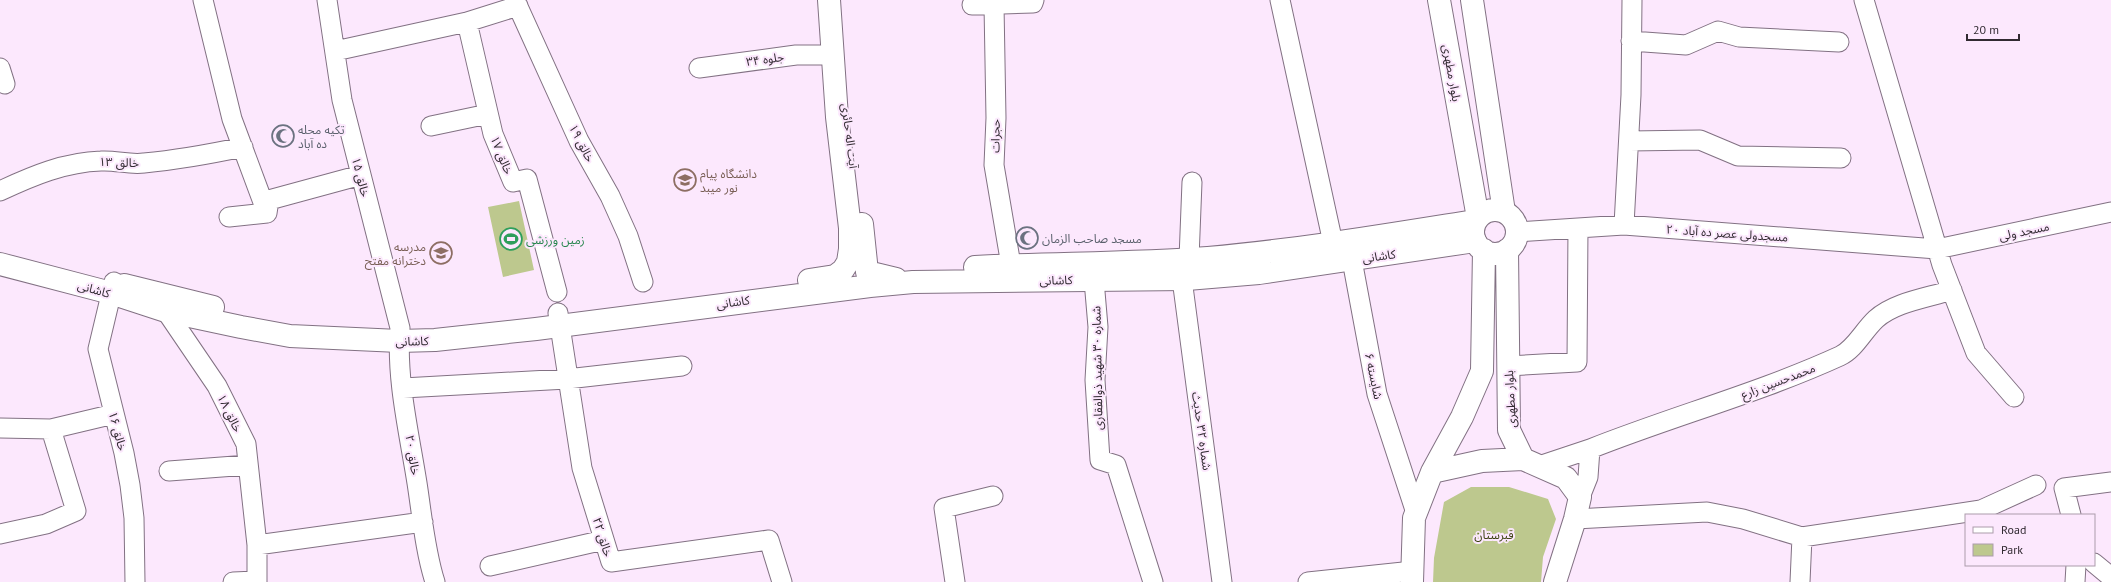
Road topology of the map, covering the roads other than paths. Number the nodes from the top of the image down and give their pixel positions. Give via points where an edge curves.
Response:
1 (203, 0) edge
2 (327, 0) edge
3 (829, 0) edge
4 (838, 0) edge
5 (1034, 0) edge
6 (1280, 0) edge
7 (1439, 0) edge
8 (1472, 0) edge
9 (1632, 0) edge
10 (1864, 0) edge
11 (516, 3) edge
12 (972, 5) dead end
13 (994, 5) junction
14 (467, 22) junction
15 (1631, 41) junction
16 (1839, 42) dead end
17 (335, 51) junction
18 (833, 55) junction
19 (698, 68) dead end
20 (488, 114) junction
21 (431, 126) dead end
22 (1629, 141) junction
23 (242, 147) junction
24 (1841, 158) dead end
25 (361, 175) junction
26 (1192, 182) dead end
27 (0, 191) edge
28 (1504, 212) junction
29 (2111, 212) edge
30 (267, 213) junction
31 (229, 217) dead end
32 (1624, 226) junction
33 (1578, 228) junction
34 (1478, 233) junction
35 (1512, 241) junction
36 (1333, 243) junction
37 (0, 248) edge
38 (1937, 249) junction
39 (1190, 259) junction
40 (1352, 260) junction
41 (0, 264) edge
42 (1011, 265) junction
43 (867, 272) junction
44 (835, 276) junction
45 (1182, 279) junction
46 (1094, 280) junction
47 (643, 282) dead end
48 (912, 282) junction
49 (112, 288) junction
50 (1952, 290) junction
51 (810, 292) junction
52 (169, 304) junction
53 (558, 310) junction
54 (400, 335) junction
55 (682, 366) dead end
56 (1508, 366) junction
57 (567, 378) junction
58 (402, 388) junction
59 (2014, 397) dead end
60 (114, 414) junction
61 (0, 428) edge
62 (51, 429) junction
63 (1590, 449) junction
64 (1531, 463) junction
65 (248, 465) junction
66 (169, 471) dead end
67 (1432, 472) junction
68 (2111, 482) edge
69 (2036, 485) dead end
70 (993, 496) dead end
71 (1580, 497) junction
72 (1416, 513) junction
73 (2070, 514) edge
74 (1575, 519) junction
75 (423, 522) junction
76 (0, 534) edge
77 (1802, 536) junction
78 (604, 540) junction
79 (257, 545) junction
80 (2095, 564) edge
81 (490, 566) dead end
82 (2076, 566) edge
83 (1413, 576) edge
84 (2111, 577) edge
85 (257, 581) edge
86 (135, 582) edge
87 (233, 582) edge
88 (435, 582) edge
89 (782, 582) edge
90 (955, 582) edge
91 (1153, 582) edge
92 (1222, 582) edge
93 (1308, 582) edge
94 (1554, 582) edge
95 (1800, 582) edge
96 (2075, 582) edge

1 - 23 street via 232,119
2 - 17 street, خالق ۱۵
3 - 18 street, آیت اله حائری
4 - 43 street, آیت اله حائری via 847,112
5 - 13 street via 1033,3
6 - 36 street
7 - 34 street, بلوار مطهری
8 - 28 street
9 - 15 street
10 - 38 street
11 - 14 street, خالق ۱۹
11 - 47 street, خالق ۱۹ via 579,140 610,196 628,236
12 - 13 street
13 - 42 street, حجرات via 994,165
14 - 17 street, خالق ۱۹
14 - 20 street, خالق ۱۷
15 - 16 street via 1686,46 1718,31 1739,37
15 - 22 street
17 - 25 street, خالق ۱۵ via 342,100
18 - 19 street, جلوه ۳۴ via 796,55
18 - 44 street, آیت اله حائری via 837,117 850,228 848,262
20 - 21 street
20 - 53 street, خالق ۱۷ via 493,134 513,182 528,179
22 - 24 street via 1700,140 1738,156
22 - 32 street
23 - 27 street, خالق ۱۳ via 195,157 142,163 126,164 101,160 58,167 26,178
23 - 30 street
25 - 30 street via 269,200
25 - 54 street, خالق ۱۵
26 - 39 street
28 - 34 street via 1492,210 1484,213
28 - 35 street via 1513,220
29 - 38 street, مسجد ولی
30 - 31 street
32 - 33 street, مسجدولی عصر ده آباد ۲۰
32 - 38 street, مسجدولی عصر ده آباد ۲۰
33 - 35 street, مسجدولی عصر ده آباد ۲۰
33 - 56 street via 1577,362
34 - 35 street via 1496,254
34 - 36 street, کاشانی
34 - 40 street, کاشانی
34 - 67 street, بلوار مطهری via 1482,372 1462,417
35 - 56 street, بلوار مطهری
36 - 39 street, کاشانی
36 - 40 street
37 - 49 street, کاشانی
38 - 50 street
39 - 42 street, کاشانی
40 - 45 street, کاشانی via 1259,273
40 - 72 street, شایسته ۶ via 1377,394
41 - 49 street, کاشانی
42 - 43 street, کاشانی
43 - 44 street, کاشانی
43 - 48 street
44 - 51 street
44 - 53 street, کاشانی via 754,289
45 - 46 street, کاشانی
45 - 92 street, شماره ۳۲ حدیث
46 - 48 street, کاشانی
46 - 91 street, شماره ۳۰ شهید ذوالفقاری via 1098,327 1095,380 1100,460 1116,465
48 - 51 street, کاشانی
49 - 52 street, کاشانی
49 - 60 street, خالق ۱۶ via 98,349
50 - 59 street via 1976,353
50 - 63 street, محمدحسین زارع via 1891,308 1876,319 1850,352 1816,367
51 - 53 street, کاشانی
52 - 54 street, کاشانی via 290,336
52 - 65 street, خالق ۱۸ via 217,386 246,444
53 - 54 street, کاشانی via 435,340
53 - 57 street, خالق ۲۲
54 - 58 street, خالق ۲۰
55 - 57 street
56 - 64 street, بلوار مطهری via 1509,430
57 - 58 street
57 - 78 street, خالق ۲۲ via 582,468
58 - 75 street, خالق ۲۰
60 - 62 street
60 - 86 street, خالق ۱۶ via 130,485 134,518
61 - 62 street
62 - 76 street via 76,511 46,524
63 - 64 street, محمدحسین زارع
63 - 71 street via 1588,477
64 - 67 street via 1482,461
64 - 71 street via 1566,478
65 - 66 street
65 - 79 street, خالق ۱۸
67 - 72 street, بلوار مطهری
68 - 73 street via 2064,488
69 - 77 street via 1981,510
70 - 90 street via 944,508
71 - 74 street
72 - 83 street, بلوار مطهری
74 - 77 street via 1707,512 1743,519
74 - 94 street
75 - 79 street
75 - 88 street, خالق ۲۰
77 - 95 street
78 - 81 street
78 - 89 street, خالق ۲۲ via 611,562 769,540
79 - 85 street, خالق ۱۸
80 - 84 street
82 - 96 street
83 - 93 street
85 - 87 street

